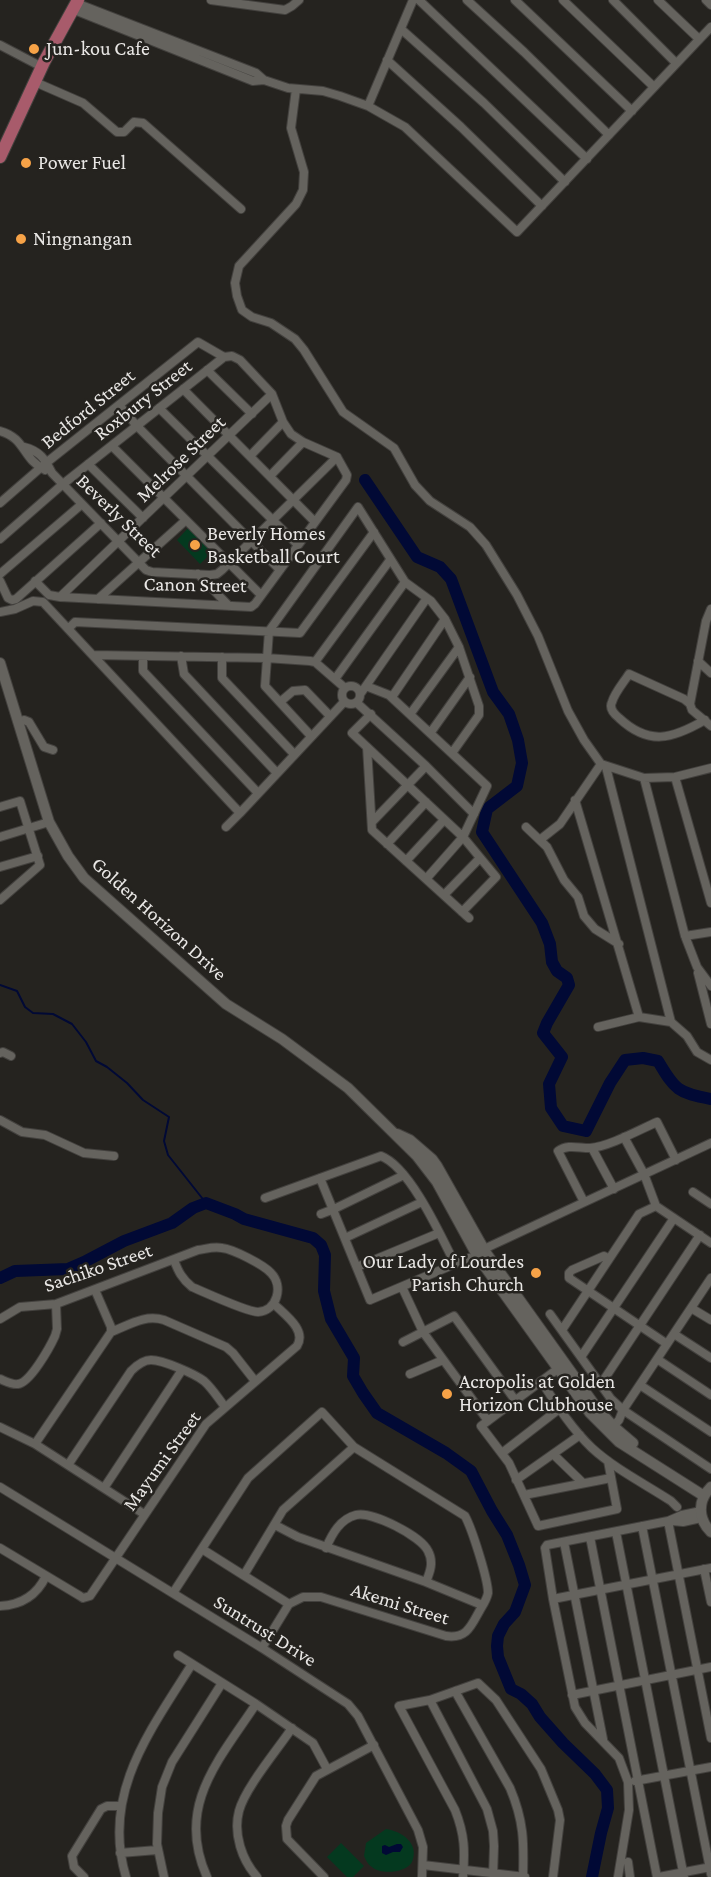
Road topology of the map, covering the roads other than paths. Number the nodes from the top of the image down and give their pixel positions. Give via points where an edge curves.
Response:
1 (211, 0) edge
2 (299, 0) edge
3 (413, 0) edge
4 (419, 0) edge
5 (467, 0) edge
6 (515, 0) edge
7 (563, 0) edge
8 (613, 0) edge
9 (658, 0) edge
10 (706, 0) edge
11 (75, 4) edge
12 (711, 5) edge
13 (711, 27) edge
14 (400, 29) junction
15 (699, 39) junction
16 (0, 45) edge
17 (387, 60) junction
18 (676, 63) junction
19 (42, 67) junction
20 (33, 87) junction
21 (654, 87) junction
22 (296, 89) junction
23 (368, 106) junction
24 (632, 111) junction
25 (609, 135) junction
26 (0, 157) edge
27 (587, 159) junction
28 (565, 182) junction
29 (542, 206) junction
30 (241, 209) dead end
31 (224, 357) junction
32 (207, 370) junction
33 (183, 389) junction
34 (273, 394) junction
35 (119, 405) junction
36 (159, 408) junction
37 (252, 414) junction
38 (283, 422) junction
39 (136, 426) junction
40 (0, 431) edge
41 (229, 436) junction
42 (303, 442) junction
43 (112, 446) junction
44 (208, 456) junction
45 (250, 456) junction
46 (337, 458) junction
47 (88, 464) junction
48 (43, 465) junction
49 (186, 476) junction
50 (270, 476) junction
51 (63, 484) junction
52 (164, 498) junction
53 (294, 500) junction
54 (0, 503) edge
55 (82, 504) junction
56 (142, 518) junction
57 (186, 520) junction
58 (273, 521) junction
59 (315, 522) junction
60 (101, 523) junction
61 (374, 532) junction
62 (0, 539) edge
63 (119, 541) junction
64 (251, 542) junction
65 (298, 545) junction
66 (390, 560) junction
67 (139, 562) junction
68 (229, 563) junction
69 (280, 570) junction
70 (0, 574) edge
71 (198, 574) junction
72 (0, 581) edge
73 (35, 581) junction
74 (405, 582) junction
75 (261, 595) junction
76 (60, 597) junction
77 (427, 598) junction
78 (98, 599) junction
79 (229, 606) junction
80 (15, 609) junction
81 (711, 609) edge
82 (0, 612) edge
83 (0, 619) edge
84 (445, 619) junction
85 (709, 619) edge
86 (68, 629) junction
87 (269, 631) junction
88 (459, 647) junction
89 (93, 655) junction
90 (143, 656) junction
91 (181, 657) junction
92 (222, 657) junction
93 (266, 658) junction
94 (698, 661) junction
95 (315, 662) junction
96 (0, 663) edge
97 (711, 673) edge
98 (470, 677) junction
99 (335, 679) junction
100 (345, 688) junction
101 (363, 690) junction
102 (392, 697) junction
103 (280, 702) junction
104 (344, 702) junction
105 (357, 703) junction
106 (690, 704) junction
107 (411, 713) junction
108 (371, 714) junction
109 (330, 716) junction
110 (18, 722) junction
111 (708, 723) edge
112 (431, 732) junction
113 (311, 736) junction
114 (367, 747) junction
115 (53, 750) dead end
116 (452, 753) junction
117 (294, 754) junction
118 (603, 765) junction
119 (426, 766) junction
120 (711, 770) edge
121 (277, 773) junction
122 (675, 777) junction
123 (644, 778) junction
124 (407, 785) junction
125 (258, 793) junction
126 (575, 800) junction
127 (426, 802) junction
128 (0, 807) edge
129 (240, 813) junction
130 (474, 814) junction
131 (444, 819) junction
132 (49, 822) junction
133 (372, 822) junction
134 (226, 827) dead end
135 (526, 827) dead end
136 (29, 829) junction
137 (0, 837) edge
138 (463, 837) junction
139 (541, 839) junction
140 (387, 844) junction
141 (38, 856) junction
142 (480, 858) junction
143 (406, 861) junction
144 (0, 867) edge
145 (426, 879) junction
146 (444, 895) junction
147 (0, 900) edge
148 (711, 903) edge
149 (711, 932) edge
150 (685, 936) junction
151 (619, 944) junction
152 (697, 967) junction
153 (711, 986) edge
154 (639, 1017) junction
155 (671, 1023) junction
156 (711, 1024) edge
157 (598, 1028) dead end
158 (0, 1053) edge
159 (11, 1056) dead end
160 (711, 1060) edge
161 (0, 1120) edge
162 (392, 1132) junction
163 (624, 1137) junction
164 (711, 1143) edge
165 (592, 1148) junction
166 (114, 1156) dead end
167 (676, 1160) junction
168 (644, 1174) junction
169 (404, 1175) junction
170 (320, 1178) junction
171 (614, 1189) junction
172 (693, 1192) dead end
173 (265, 1198) dead end
174 (422, 1202) junction
175 (584, 1202) junction
176 (711, 1204) edge
177 (656, 1206) junction
178 (334, 1209) junction
179 (321, 1214) dead end
180 (674, 1218) junction
181 (439, 1233) junction
182 (700, 1235) junction
183 (345, 1238) junction
184 (711, 1243) edge
185 (484, 1249) junction
186 (469, 1258) dead end
187 (609, 1259) junction
188 (174, 1260) junction
189 (455, 1264) junction
190 (357, 1267) junction
191 (710, 1280) edge
192 (402, 1287) junction
193 (94, 1290) junction
194 (588, 1291) junction
195 (56, 1304) junction
196 (274, 1304) junction
197 (614, 1308) junction
198 (691, 1308) junction
199 (550, 1314) dead end
200 (0, 1319) edge
201 (711, 1320) edge
202 (640, 1326) junction
203 (562, 1330) junction
204 (111, 1332) junction
205 (423, 1332) junction
206 (674, 1334) junction
207 (403, 1342) dead end
208 (667, 1344) junction
209 (581, 1357) junction
210 (711, 1358) edge
211 (657, 1359) junction
212 (443, 1360) junction
213 (561, 1366) junction
214 (182, 1370) junction
215 (410, 1374) dead end
216 (0, 1378) edge
217 (255, 1381) junction
218 (541, 1381) junction
219 (601, 1384) junction
220 (640, 1385) junction
221 (711, 1395) edge
222 (515, 1400) junction
223 (225, 1407) junction
224 (559, 1409) junction
225 (623, 1410) junction
226 (488, 1421) junction
227 (607, 1426) junction
228 (0, 1427) edge
229 (711, 1432) edge
230 (580, 1435) junction
231 (35, 1444) junction
232 (354, 1447) junction
233 (502, 1452) junction
234 (552, 1454) junction
235 (609, 1461) junction
236 (68, 1465) junction
237 (711, 1469) edge
238 (611, 1478) junction
239 (516, 1480) junction
240 (583, 1483) junction
241 (0, 1487) edge
242 (104, 1488) junction
243 (708, 1491) edge
244 (524, 1495) junction
245 (677, 1507) dead end
246 (144, 1514) junction
247 (701, 1515) junction
248 (668, 1521) junction
249 (275, 1525) junction
250 (642, 1526) junction
251 (616, 1532) junction
252 (711, 1532) edge
253 (590, 1537) junction
254 (564, 1542) junction
255 (0, 1548) edge
256 (326, 1548) junction
257 (202, 1549) junction
258 (115, 1557) junction
259 (708, 1568) edge
260 (679, 1574) junction
261 (244, 1575) junction
262 (46, 1576) junction
263 (652, 1579) junction
264 (426, 1582) junction
265 (626, 1584) junction
266 (601, 1590) junction
267 (173, 1593) junction
268 (574, 1595) junction
269 (553, 1599) junction
270 (711, 1602) edge
271 (289, 1604) junction
272 (482, 1605) junction
273 (0, 1606) edge
274 (262, 1648) junction
275 (178, 1655) dead end
276 (192, 1664) junction
277 (711, 1667) edge
278 (698, 1669) junction
279 (671, 1675) junction
280 (645, 1680) junction
281 (222, 1683) junction
282 (620, 1686) junction
283 (455, 1690) junction
284 (593, 1691) junction
285 (572, 1695) junction
286 (430, 1700) junction
287 (256, 1704) junction
288 (292, 1728) junction
289 (711, 1738) edge
290 (603, 1739) junction
291 (374, 1745) junction
292 (711, 1767) edge
293 (327, 1769) junction
294 (690, 1771) junction
295 (664, 1776) junction
296 (638, 1780) junction
297 (628, 1782) junction
298 (121, 1806) junction
299 (157, 1850) junction
300 (120, 1853) junction
301 (628, 1862) dead end
302 (423, 1865) junction
303 (711, 1870) edge
304 (463, 1874) edge
305 (494, 1875) edge
306 (684, 1875) edge
307 (84, 1877) edge
308 (126, 1877) edge
309 (164, 1877) edge
310 (207, 1877) edge
311 (257, 1877) edge
312 (324, 1877) edge
313 (422, 1877) edge
314 (524, 1877) edge
315 (553, 1877) edge
316 (618, 1877) edge
317 (630, 1877) edge
318 (658, 1877) edge

1 - 2 street via 285,9
3 - 14 street
4 - 27 street
5 - 25 street
6 - 24 street
7 - 21 street
8 - 18 street
9 - 15 street
10 - 12 street
11 - 19 main road
11 - 22 street via 256,73 264,80
13 - 15 street
14 - 17 street
14 - 28 street
15 - 18 street
16 - 19 street
17 - 23 street
17 - 29 street
18 - 21 street
19 - 20 main road
20 - 26 main road
20 - 30 street via 83,103 117,132 124,132 134,122 143,123
21 - 24 street
22 - 23 street via 333,94
22 - 118 street via 291,128 303,172 303,190 296,204 239,266 235,283 240,306 248,315 272,323 295,339 343,412 394,448 415,485 430,501 470,527 486,545 538,636 568,711
23 - 29 street via 405,127 517,232
24 - 25 street
25 - 27 street
27 - 28 street
28 - 29 street
31 - 32 street, Roxbury Street
31 - 34 street via 240,360
31 - 35 street, Bedford Street via 198,342
32 - 33 street, Roxbury Street
32 - 37 street
33 - 36 street, Roxbury Street
33 - 41 street
34 - 37 street, Melrose Street
34 - 38 street
35 - 39 street
35 - 48 street, Bedford Street
36 - 39 street, Roxbury Street
36 - 44 street
37 - 41 street, Melrose Street
38 - 42 street
38 - 45 street
39 - 43 street, Roxbury Street
39 - 49 street
40 - 48 street, Beverly Street via 11,434 27,456
41 - 44 street, Melrose Street
41 - 45 street
42 - 46 street
42 - 50 street
43 - 47 street, Roxbury Street
43 - 52 street
44 - 49 street, Melrose Street
44 - 58 street
45 - 50 street
46 - 53 street, Beverly Street
46 - 59 street, Canon Street via 347,477
47 - 51 street, Roxbury Street
47 - 56 street
48 - 51 street, Beverly Street
48 - 54 street, Bedford Street
49 - 52 street, Melrose Street
49 - 64 street
50 - 53 street
51 - 55 street, Beverly Street
51 - 62 street, Roxbury Street
52 - 56 street, Melrose Street
52 - 57 street
53 - 58 street, Beverly Street
53 - 59 street
55 - 60 street, Beverly Street
55 - 70 street
56 - 63 street, Melrose Street
57 - 67 street
57 - 68 street
58 - 64 street, Beverly Street
58 - 65 street
59 - 65 street, Canon Street
60 - 63 street, Beverly Street
60 - 73 street
61 - 66 street
61 - 87 street via 300,633
61 - 87 street via 358,507
63 - 67 street, Beverly Street
63 - 76 street, Melrose Street
64 - 68 street, Beverly Street
64 - 69 street
65 - 69 street, Canon Street
66 - 74 street
66 - 95 street
67 - 71 street, Beverly Street via 152,572
67 - 78 street
68 - 71 street, Beverly Street via 217,574
68 - 75 street
69 - 75 street, Canon Street
71 - 79 street
72 - 73 street via 12,600
73 - 76 street, Canon Street via 49,595
74 - 77 street
74 - 99 street
75 - 79 street, Canon Street via 251,606
76 - 78 street, Canon Street
77 - 84 street
77 - 101 street
78 - 79 street, Canon Street
80 - 82 street
80 - 83 street
80 - 86 street via 33,601 43,602
81 - 85 street
84 - 88 street
84 - 102 street
85 - 94 street
86 - 87 street via 75,622
86 - 89 street
87 - 93 street
88 - 98 street
88 - 107 street
89 - 90 street
89 - 129 street
90 - 91 street
90 - 125 street via 143,671
91 - 92 street
91 - 121 street via 184,674
92 - 93 street
92 - 117 street via 222,678
93 - 95 street
93 - 103 street via 265,686
94 - 97 street
94 - 106 street
95 - 99 street
96 - 110 street, Golden Horizon Drive
98 - 112 street
98 - 116 street via 478,715
99 - 100 street
100 - 101 street via 355,686
100 - 104 street
101 - 102 street via 373,687
101 - 105 street
102 - 107 street
103 - 109 street via 293,691 305,690
103 - 113 street
104 - 105 street
104 - 109 street
105 - 108 street
106 - 111 street
106 - 111 street via 629,674 611,708 630,728 651,736 682,733
107 - 112 street
108 - 114 street via 352,734
108 - 119 street
109 - 113 street
110 - 115 street via 27,720 44,747
110 - 132 street, Golden Horizon Drive
112 - 116 street
113 - 117 street
114 - 124 street
114 - 133 street
116 - 130 street via 487,786
117 - 121 street
118 - 123 street
118 - 126 street
118 - 155 street
119 - 124 street
119 - 130 street
120 - 122 street
121 - 125 street
122 - 123 street
122 - 148 street
123 - 150 street
124 - 127 street
124 - 133 street
125 - 129 street
126 - 139 street via 560,824
126 - 151 street
127 - 131 street
127 - 140 street
128 - 136 street via 20,801
129 - 134 street
130 - 138 street
131 - 138 street
131 - 143 street
132 - 136 street
132 - 162 street, Golden Horizon Drive via 84,878 226,1004 348,1088
133 - 140 street via 372,830
135 - 139 street
136 - 137 street
136 - 141 street
138 - 142 street
138 - 145 street
139 - 151 street via 578,897 584,916
140 - 143 street
141 - 144 street
141 - 147 street via 40,865
142 - 146 street
142 - 146 street via 496,876 466,915
143 - 145 street
145 - 146 street
149 - 150 street
150 - 152 street
151 - 154 street
152 - 153 street
152 - 156 street
154 - 155 street
154 - 157 street
155 - 160 street via 687,1036 697,1052
158 - 159 street
161 - 166 street via 84,1154
162 - 185 street, Golden Horizon Drive via 410,1140 432,1159
162 - 213 street, Golden Horizon Drive via 431,1172 478,1257
163 - 165 street
163 - 167 street via 657,1122
163 - 168 street
164 - 167 street
165 - 171 street
165 - 175 street via 564,1147 558,1151
167 - 168 street
168 - 171 street
168 - 177 street
169 - 170 street via 381,1156
169 - 174 street
169 - 178 street
170 - 173 street
170 - 178 street
171 - 175 street
172 - 176 street
174 - 181 street
174 - 183 street
175 - 185 street
177 - 180 street
177 - 187 street via 639,1214
178 - 179 street
178 - 183 street
180 - 182 street
180 - 197 street
181 - 189 street
181 - 190 street
182 - 184 street
182 - 202 street
183 - 190 street
185 - 213 street, Golden Horizon Drive
186 - 189 street
187 - 194 street
187 - 194 street via 604,1256 569,1273 569,1278
188 - 193 street, Sachiko Street
188 - 196 street via 179,1273 192,1287 252,1311
188 - 196 street, Sachiko Street via 212,1248 233,1252 274,1276
189 - 192 street
190 - 192 street via 370,1300
191 - 198 street
192 - 205 street
193 - 195 street, Sachiko Street
193 - 204 street
194 - 197 street
194 - 203 street
195 - 200 street, Sachiko Street via 20,1307
195 - 216 street via 55,1336 28,1379 11,1384
196 - 217 street, Mayumi Street via 295,1326 300,1341
197 - 202 street
197 - 209 street
198 - 201 street
198 - 206 street
199 - 203 street
202 - 208 street
202 - 219 street
203 - 209 street
204 - 217 street via 146,1318 164,1320 226,1347
204 - 231 street
205 - 207 street
205 - 212 street
205 - 222 street via 454,1316
206 - 208 street
206 - 210 street
208 - 211 street
209 - 219 street
211 - 220 street
211 - 221 street
212 - 215 street
212 - 226 street
213 - 218 street
213 - 227 street, Golden Horizon Drive
214 - 223 street via 204,1381
214 - 236 street via 161,1361 136,1365
214 - 242 street
217 - 223 street, Mayumi Street
218 - 222 street
218 - 224 street
219 - 225 street
220 - 225 street
220 - 229 street
222 - 226 street
223 - 246 street, Mayumi Street via 206,1424
224 - 230 street
224 - 233 street
225 - 227 street via 619,1420
225 - 237 street
226 - 233 street via 481,1426
227 - 243 street, Golden Horizon Drive via 633,1452
228 - 231 street
230 - 234 street
230 - 235 street
231 - 236 street
232 - 249 street via 283,1510
232 - 257 street, Akemi Street via 322,1412 248,1478
232 - 272 street, Akemi Street via 465,1516 487,1584 488,1596
233 - 239 street
234 - 239 street
234 - 240 street
235 - 238 street
235 - 245 street
236 - 242 street
238 - 240 street
238 - 244 street via 617,1509 538,1526
239 - 244 street
240 - 244 street
241 - 258 street, Suntrust Drive
242 - 246 street
243 - 247 street
246 - 258 street, Mayumi Street
247 - 248 street via 682,1515
247 - 252 street
248 - 250 street
248 - 260 street
249 - 256 street
249 - 261 street
250 - 251 street
250 - 263 street
251 - 253 street
251 - 265 street
253 - 254 street
253 - 266 street
254 - 268 street
254 - 269 street via 545,1548
255 - 262 street
256 - 264 street
256 - 264 street via 334,1530 345,1521 357,1514 372,1516 424,1544 430,1553 431,1568
257 - 261 street
257 - 267 street
258 - 262 street, Mayumi Street via 86,1598
258 - 267 street, Suntrust Drive
259 - 260 street
259 - 270 street
260 - 263 street
260 - 278 street
261 - 271 street
262 - 273 street via 27,1600
263 - 265 street
263 - 279 street
264 - 272 street
265 - 266 street
265 - 280 street
266 - 268 street
266 - 282 street
267 - 274 street, Suntrust Drive
268 - 269 street
268 - 284 street
269 - 285 street
271 - 272 street, Akemi Street via 303,1598 321,1598 455,1637 471,1627
271 - 274 street
274 - 291 street, Suntrust Drive via 348,1704
275 - 276 street
276 - 281 street
276 - 298 street via 144,1740
277 - 278 street
278 - 279 street
278 - 289 street
279 - 280 street
279 - 294 street
280 - 282 street
280 - 295 street
281 - 287 street
281 - 299 street via 172,1762 162,1787
282 - 284 street
282 - 296 street
283 - 286 street
283 - 314 street via 516,1803 523,1826
283 - 315 street via 478,1683 496,1700 541,1770 560,1820
284 - 285 street
284 - 290 street
285 - 290 street via 579,1714
286 - 304 street via 399,1706 461,1825
286 - 305 street via 487,1809 494,1838
287 - 288 street
287 - 310 street via 204,1786 195,1815 197,1850
288 - 293 street via 313,1743
288 - 311 street via 239,1812 240,1846
290 - 297 street via 619,1758
291 - 293 street
291 - 302 street, Suntrust Drive via 418,1830
292 - 294 street
293 - 312 street via 311,1783 288,1820 285,1834 290,1844
294 - 295 street
294 - 303 street
295 - 296 street
295 - 306 street
296 - 297 street
296 - 318 street
297 - 316 street via 629,1810
298 - 300 street
298 - 307 street via 101,1809 72,1856 74,1867
299 - 300 street
299 - 309 street
300 - 308 street
301 - 317 street
302 - 304 street
302 - 313 street, Suntrust Drive
303 - 306 street
304 - 305 street
305 - 314 street
306 - 318 street

